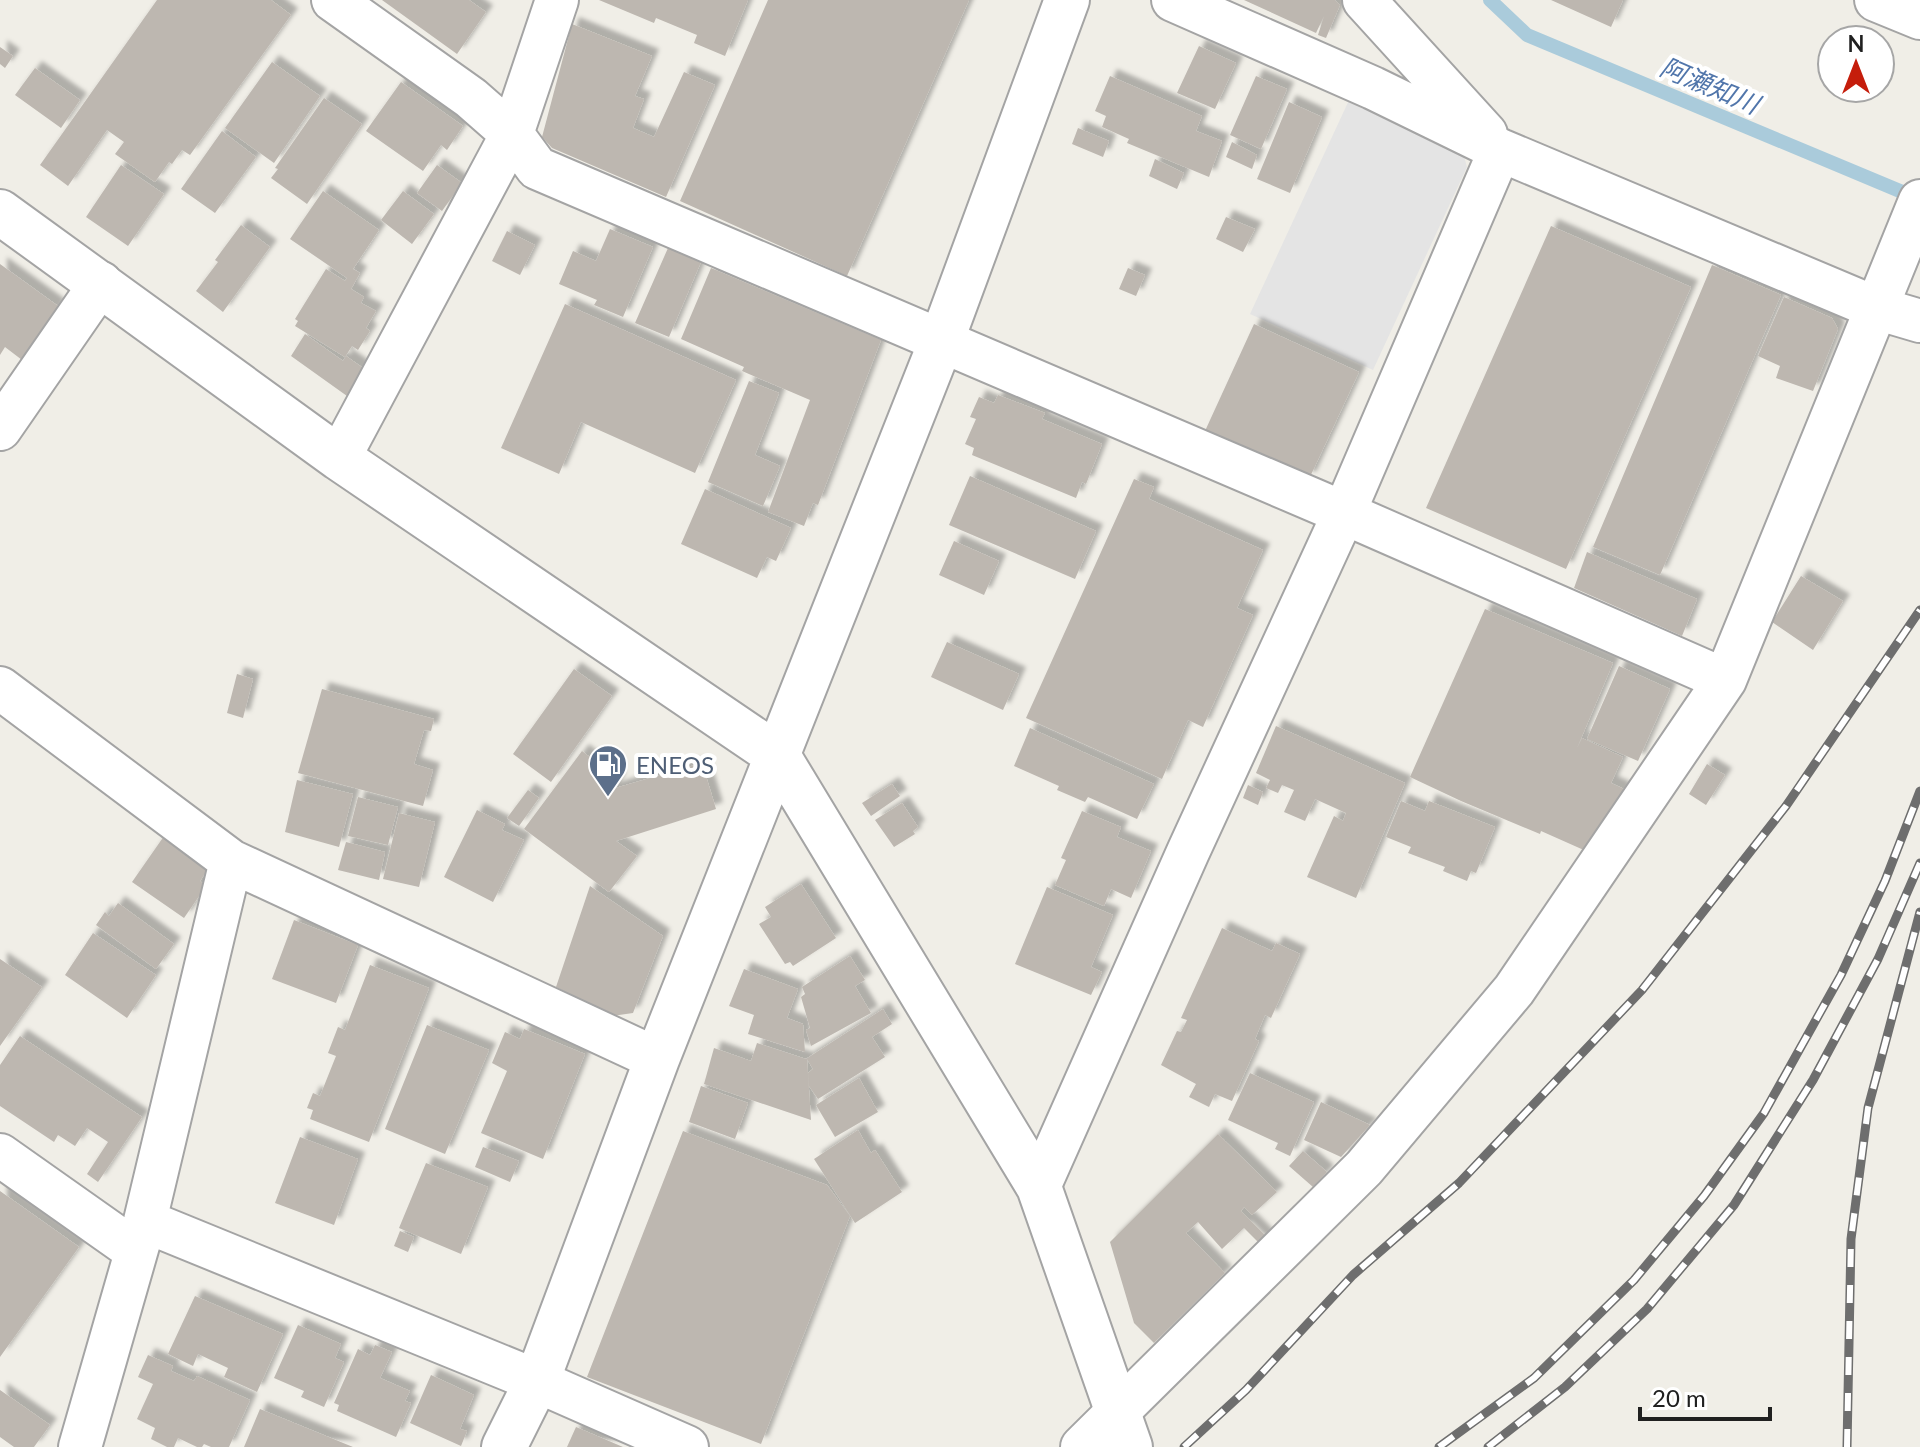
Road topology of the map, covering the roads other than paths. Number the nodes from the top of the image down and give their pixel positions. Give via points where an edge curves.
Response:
1 (333, 0) edge
2 (557, 0) edge
3 (1067, 0) edge
4 (1173, 0) edge
5 (1364, 0) edge
6 (1876, 0) edge
7 (1920, 18) edge
8 (512, 134) junction
9 (1500, 150) junction
10 (1920, 201) edge
11 (0, 212) edge
12 (101, 283) junction
13 (1876, 308) junction
14 (1920, 321) edge
15 (941, 342) junction
16 (0, 429) edge
17 (339, 458) junction
18 (1344, 513) junction
19 (1725, 680) junction
20 (0, 688) edge
21 (778, 756) junction
22 (231, 861) junction
23 (657, 1059) junction
24 (0, 1155) edge
25 (1039, 1187) junction
26 (140, 1236) junction
27 (537, 1381) junction
28 (1125, 1429) edge
29 (80, 1447) edge
30 (504, 1447) edge
31 (687, 1447) edge
32 (1082, 1447) edge

1 - 8 street via 471,98
2 - 8 street
3 - 15 street
4 - 9 street
5 - 9 street
6 - 7 street
8 - 15 street via 537,168
8 - 17 street
9 - 13 street
9 - 18 street
10 - 13 street
11 - 12 street
12 - 16 street
12 - 17 street
13 - 14 street
13 - 19 street
15 - 18 street
15 - 21 street
17 - 21 street
18 - 19 street
18 - 25 street
19 - 28 street via 1514,990 1364,1168
20 - 22 street
21 - 23 street
21 - 25 street
22 - 23 street
22 - 26 street
23 - 27 street
24 - 26 street
25 - 28 street
26 - 27 street
26 - 29 street
27 - 30 street
27 - 31 street
28 - 32 street

